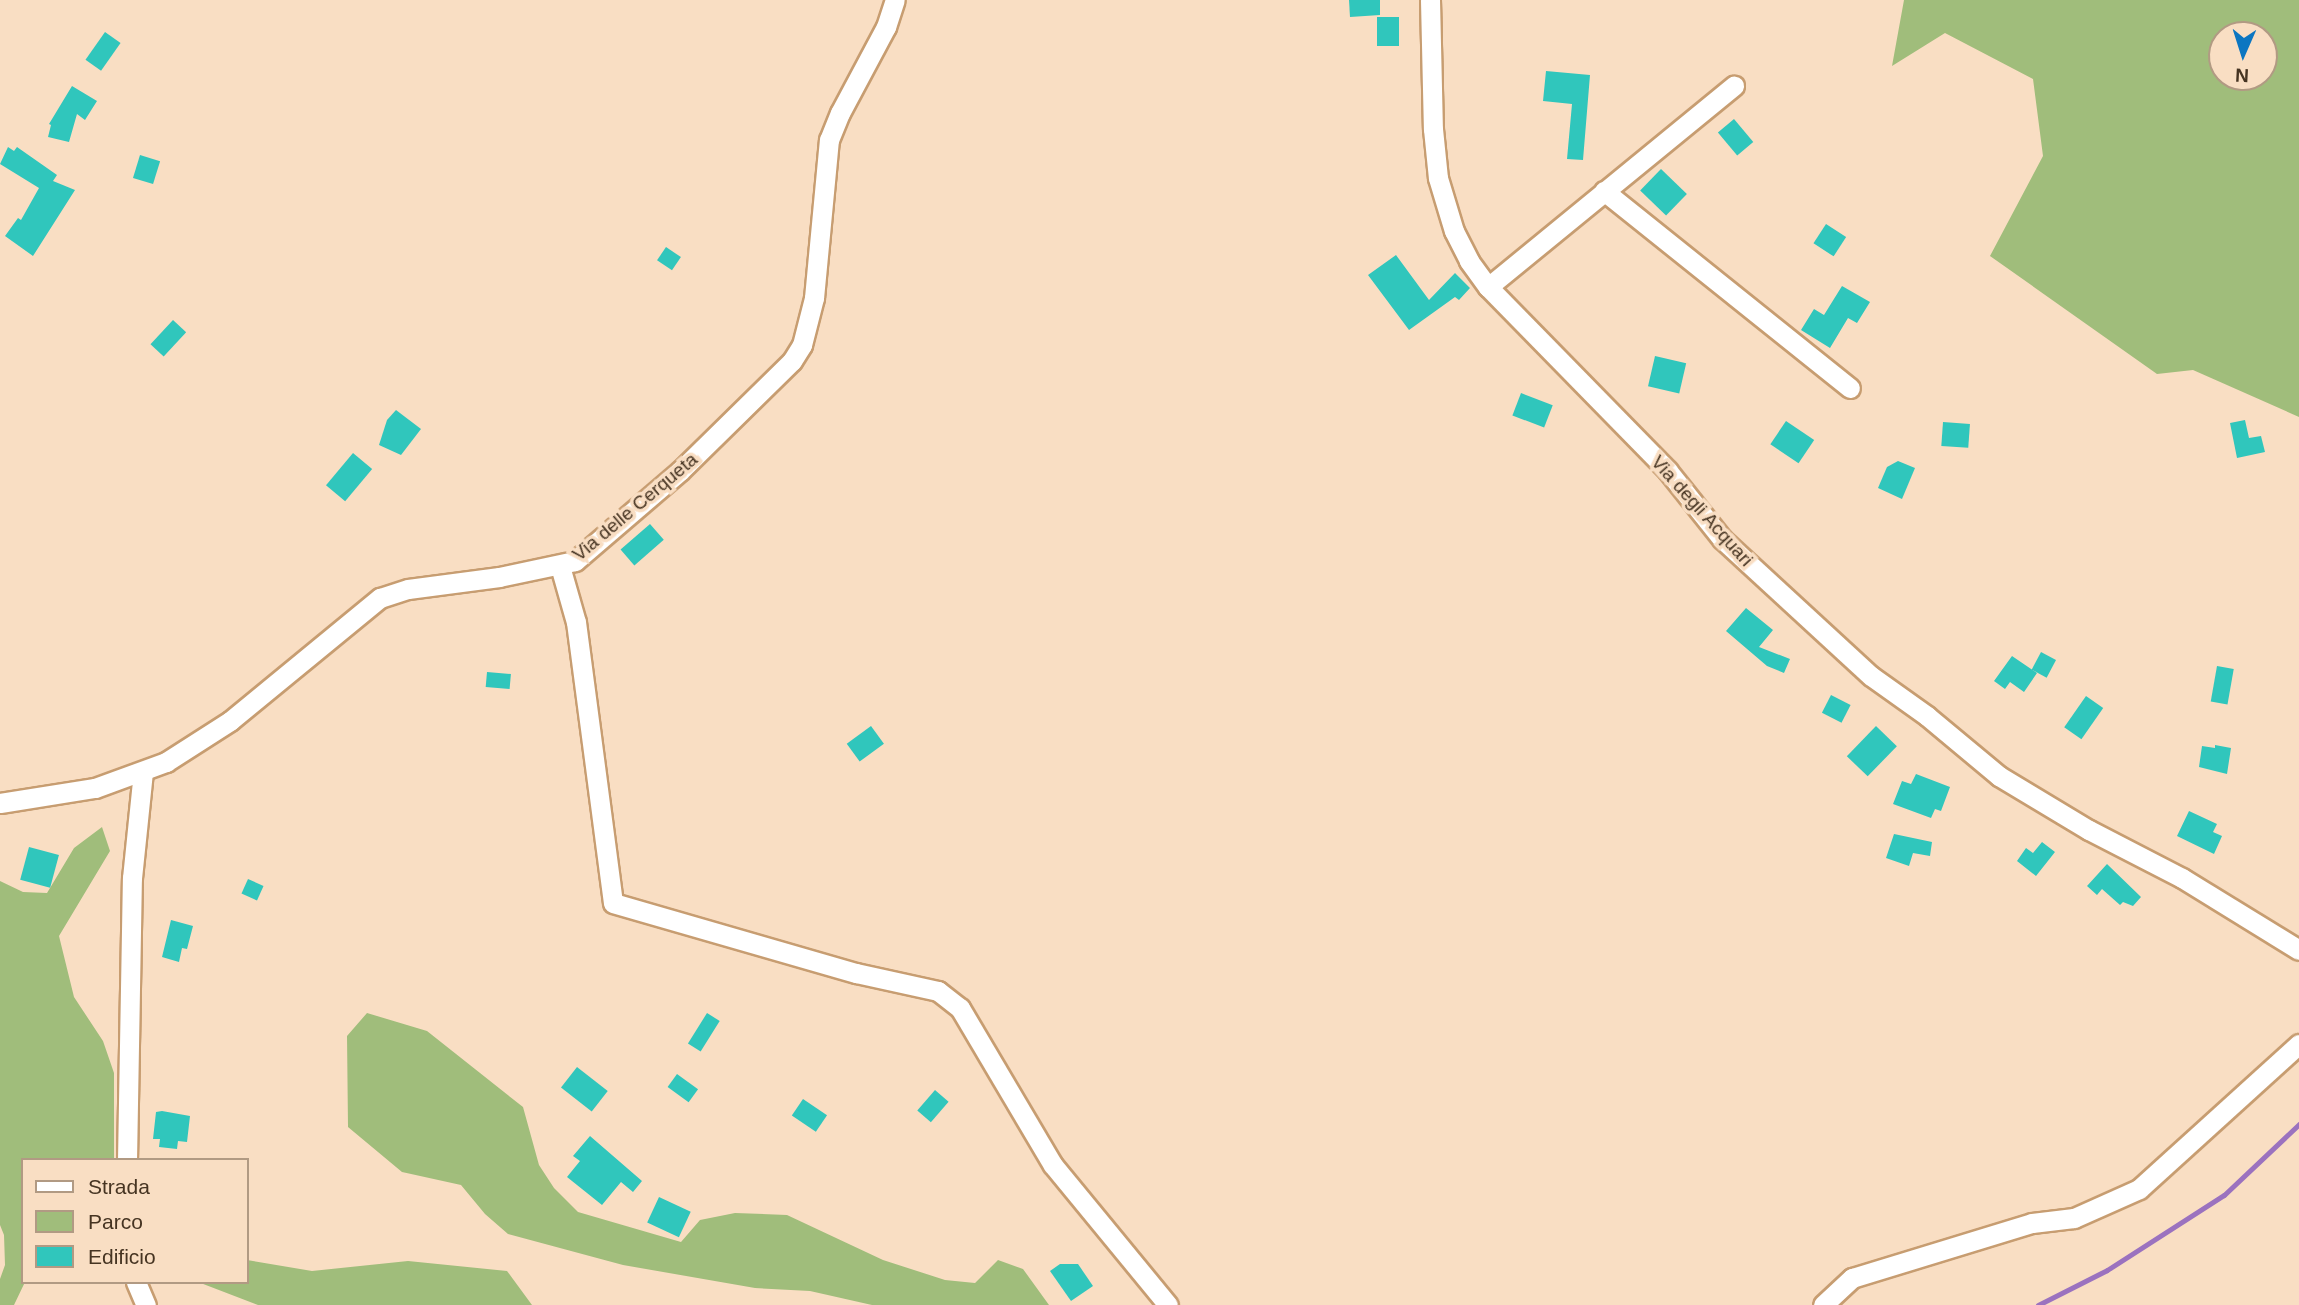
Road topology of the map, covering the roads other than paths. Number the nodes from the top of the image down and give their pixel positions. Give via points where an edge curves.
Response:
1 (895, 0) edge
2 (1430, 0) edge
3 (1734, 86) dead end
4 (1604, 191) junction
5 (1488, 287) junction
6 (1850, 388) dead end
7 (560, 566) junction
8 (143, 772) junction
9 (0, 803) edge
10 (2299, 950) edge
11 (2299, 1044) edge
12 (127, 1158) edge
13 (137, 1284) edge
14 (146, 1305) edge
15 (1168, 1305) edge
16 (1823, 1305) edge

1 - 7 street, Via delle Cerqueta via 882,36 829,140 814,298 798,352 680,471 586,554
2 - 5 street, Via degli Acquari via 1438,178 1463,251
3 - 4 street
4 - 5 street
4 - 6 street
5 - 10 street, Via degli Acquari via 1668,471 1714,530 1861,668 1999,776 2182,878
7 - 8 street, Via delle Cerqueta via 408,589 380,598 207,738
7 - 15 street via 576,622 613,902 856,973 938,992 960,1008 1053,1165
8 - 9 street, Via delle Cerqueta via 74,793
8 - 12 street via 132,878
11 - 16 street via 2139,1189 2074,1218 2032,1223 1852,1278
13 - 14 street

